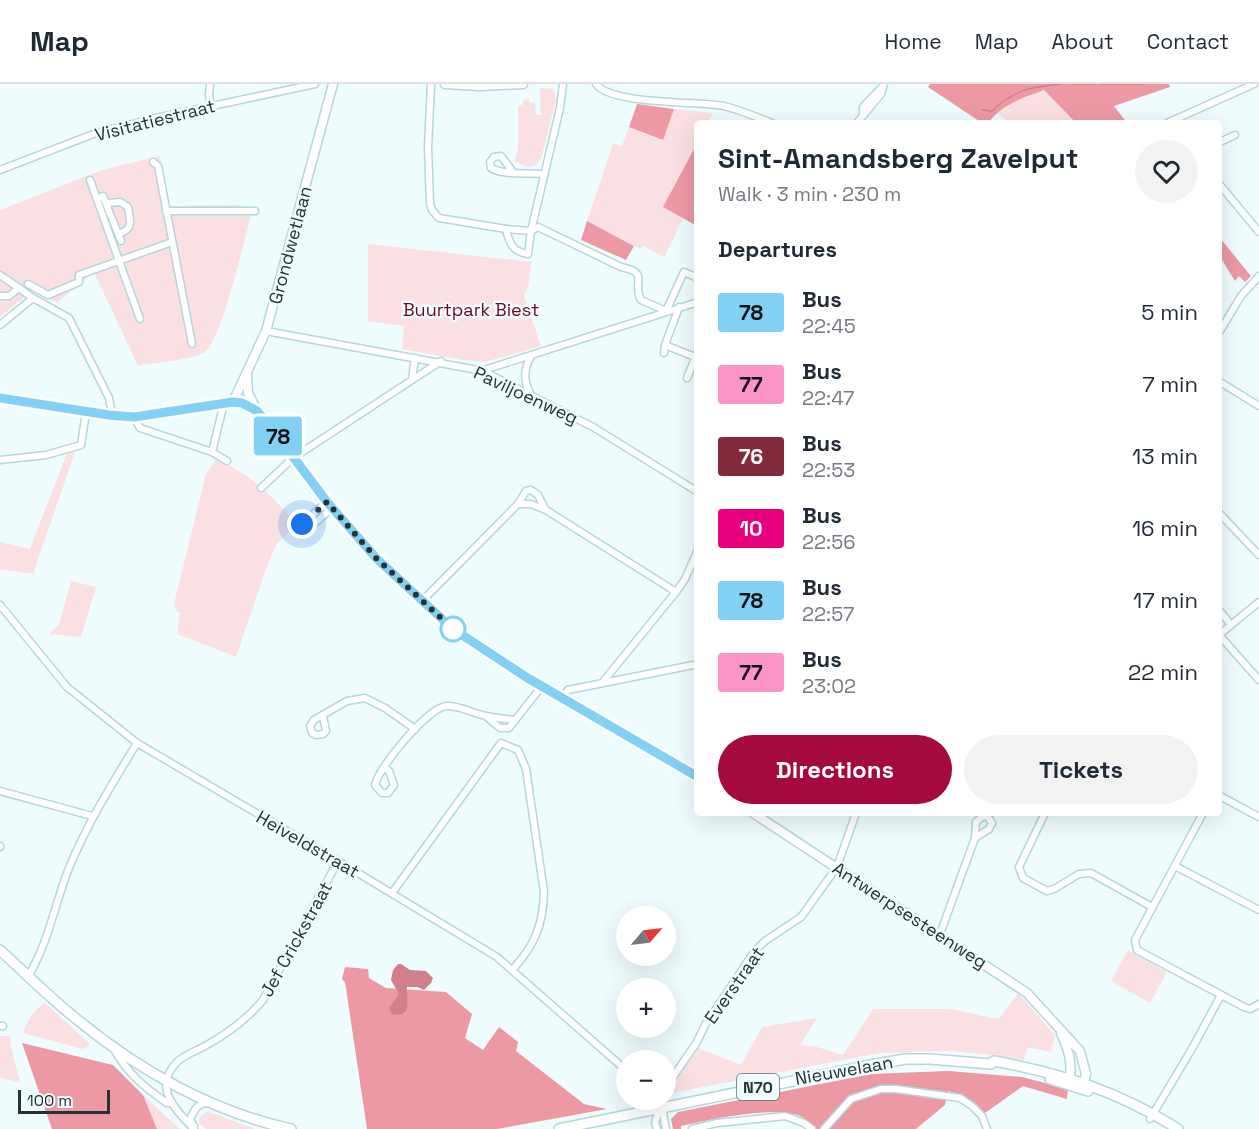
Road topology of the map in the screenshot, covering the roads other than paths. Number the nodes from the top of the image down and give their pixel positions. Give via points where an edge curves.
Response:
1 (210, 84) edge
2 (315, 84) edge
3 (333, 84) edge
4 (431, 84) edge
5 (445, 84) edge
6 (523, 84) edge
7 (563, 84) edge
8 (596, 84) edge
9 (1255, 84) edge
10 (883, 86) edge
11 (1259, 90) edge
12 (211, 106) junction
13 (763, 120) edge
14 (859, 120) edge
15 (1179, 120) edge
16 (1235, 135) dead end
17 (1222, 141) edge
18 (153, 162) dead end
19 (0, 170) edge
20 (513, 172) dead end
21 (544, 174) junction
22 (90, 180) dead end
23 (1222, 187) edge
24 (99, 198) junction
25 (108, 203) junction
26 (166, 211) junction
27 (255, 211) dead end
28 (108, 219) junction
29 (507, 229) junction
30 (531, 231) junction
31 (1259, 232) edge
32 (172, 242) junction
33 (119, 260) junction
34 (0, 275) edge
35 (694, 276) edge
36 (1259, 276) edge
37 (1253, 283) junction
38 (28, 284) dead end
39 (19, 288) junction
40 (1259, 288) edge
41 (0, 296) edge
42 (33, 298) junction
43 (694, 303) edge
44 (679, 307) junction
45 (666, 311) junction
46 (140, 319) dead end
47 (0, 325) edge
48 (1222, 328) edge
49 (266, 331) junction
50 (192, 344) dead end
51 (665, 345) junction
52 (664, 353) dead end
53 (694, 353) edge
54 (531, 356) junction
55 (415, 358) junction
56 (694, 359) edge
57 (441, 362) junction
58 (483, 371) junction
59 (247, 375) junction
60 (687, 378) dead end
61 (412, 379) junction
62 (1222, 383) edge
63 (530, 393) junction
64 (0, 398) edge
65 (233, 402) junction
66 (224, 403) junction
67 (1259, 406) edge
68 (257, 411) junction
69 (86, 412) junction
70 (112, 416) junction
71 (134, 417) junction
72 (212, 452) junction
73 (293, 458) junction
74 (0, 460) edge
75 (227, 461) dead end
76 (261, 488) dead end
77 (694, 490) edge
78 (518, 504) junction
79 (329, 505) junction
80 (546, 510) junction
81 (1222, 519) edge
82 (1259, 555) edge
83 (694, 558) edge
84 (676, 592) junction
85 (422, 601) junction
86 (1259, 602) edge
87 (0, 605) edge
88 (1222, 614) edge
89 (1231, 625) junction
90 (1222, 633) edge
91 (1222, 637) edge
92 (694, 665) edge
93 (1259, 680) edge
94 (602, 683) junction
95 (542, 686) junction
96 (562, 698) junction
97 (323, 716) dead end
98 (487, 717) junction
99 (515, 720) junction
100 (415, 729) junction
101 (137, 744) junction
102 (384, 767) dead end
103 (694, 775) edge
104 (0, 791) edge
105 (1222, 797) edge
106 (92, 816) junction
107 (758, 816) edge
108 (855, 816) edge
109 (1044, 816) edge
110 (1201, 816) edge
111 (1259, 817) edge
112 (975, 838) dead end
113 (338, 861) junction
114 (1175, 866) junction
115 (837, 867) junction
116 (392, 893) junction
117 (1152, 907) junction
118 (1259, 910) edge
119 (940, 934) junction
120 (0, 950) edge
121 (513, 969) junction
122 (28, 975) junction
123 (1221, 995) junction
124 (1259, 1004) edge
125 (1058, 1028) junction
126 (114, 1047) junction
127 (616, 1061) edge
128 (676, 1073) edge
129 (166, 1080) junction
130 (1069, 1081) junction
131 (1084, 1086) junction
132 (676, 1099) edge
133 (171, 1103) junction
134 (216, 1104) junction
135 (629, 1110) edge
136 (657, 1110) edge
137 (662, 1110) edge
138 (1151, 1116) junction
139 (195, 1129) edge
140 (291, 1129) edge
141 (559, 1129) edge
142 (657, 1129) edge
143 (666, 1129) edge
144 (692, 1129) edge
145 (812, 1129) edge
146 (824, 1129) edge
147 (987, 1129) edge
148 (1166, 1129) edge
149 (1178, 1129) edge

1 - 12 street
2 - 12 street, Visitatiestraat
3 - 49 main road, Grondwetlaan
4 - 29 street via 428,147 432,210 442,220
5 - 6 main road
7 - 21 street
8 - 13 street via 605,91 637,98 726,107
9 - 11 street
9 - 15 street
10 - 14 street via 881,94
12 - 19 street, Visitatiestraat via 96,134
16 - 17 street
18 - 26 street via 158,166
20 - 21 street
21 - 30 street
22 - 24 street
23 - 31 street
24 - 25 street via 103,196
24 - 28 street
25 - 28 street
25 - 28 street via 120,202 128,207 131,222 120,236
26 - 27 street
26 - 32 street
28 - 33 street
29 - 30 street
29 - 30 street via 511,246 528,254
30 - 45 street via 538,227 621,267 633,269 640,279 637,292 641,300
32 - 33 street
32 - 50 street
33 - 38 street via 78,275 80,282 48,295
33 - 46 street
34 - 39 street
35 - 45 street via 684,272
36 - 37 street
37 - 40 street
37 - 48 street
39 - 41 street via 9,296
39 - 42 street
42 - 47 street
42 - 70 street via 69,318 110,398
43 - 44 street
44 - 45 street
44 - 51 street
45 - 54 street
49 - 55 street, Paviljoenweg
49 - 59 main road, Grondwetlaan
51 - 52 street
51 - 53 street
54 - 58 street
54 - 63 street via 525,383
55 - 57 street, Paviljoenweg
55 - 61 street
56 - 60 street
57 - 58 street, Paviljoenweg
57 - 61 street
58 - 63 street, Paviljoenweg
59 - 65 main road, Grondwetlaan
59 - 68 main road via 248,393
61 - 73 street
62 - 67 street
63 - 77 street, Paviljoenweg
64 - 69 main road
65 - 66 main road
65 - 68 main road
66 - 71 main road
66 - 72 street
68 - 73 main road
69 - 70 main road
69 - 74 street via 81,445 46,455
70 - 71 main road
71 - 72 street via 140,429
72 - 75 street
73 - 76 street
73 - 79 main road
78 - 80 street
78 - 80 street via 531,490
78 - 85 street
79 - 79 street via 302,524 303,529 307,530
79 - 85 main road via 377,559
80 - 84 street
81 - 82 street
83 - 84 street
84 - 94 street
85 - 95 main road via 453,629
86 - 89 street
87 - 101 street, Heiveldstraat via 67,687
88 - 89 street
89 - 90 street
91 - 93 street
92 - 94 street
94 - 96 street via 568,690
95 - 96 main road
95 - 99 street
96 - 103 main road
97 - 100 street via 347,701 364,698
98 - 99 street
98 - 99 street via 500,728 509,728
98 - 100 street via 465,708 445,706 428,715
100 - 102 street
101 - 106 street
101 - 113 street, Heiveldstraat
104 - 106 street
105 - 111 street
106 - 122 street via 56,903 37,963
107 - 115 main road, Antwerpsesteenweg
108 - 115 street, Everstraat
109 - 117 street via 1019,867 1023,878 1047,891 1079,874 1091,873
110 - 114 street
112 - 119 street
113 - 116 street, Heiveldstraat
113 - 129 street, Jef Crickstraat via 263,1000 233,1029 178,1061
114 - 117 street
114 - 118 street
115 - 119 main road, Antwerpsesteenweg
115 - 128 street, Everstraat via 801,917 754,952
116 - 121 street, Heiveldstraat
116 - 121 street via 501,743 518,750 526,769 544,892 540,926 532,945
117 - 123 street via 1135,940 1137,950
119 - 125 main road, Antwerpsesteenweg via 1027,993
120 - 122 main road
121 - 127 street, Heiveldstraat
122 - 126 main road via 78,1021
123 - 124 street via 1250,1009
123 - 138 street
125 - 130 main road, Antwerpsesteenweg via 1071,1059
125 - 131 main road, Antwerpsesteenweg via 1080,1051
126 - 129 main road
126 - 133 street via 122,1064 138,1081
129 - 133 street
129 - 134 main road
130 - 131 main road, N70
130 - 132 main road, Nieuwelaan / N70 via 991,1064 906,1059
131 - 138 main road, N70
133 - 139 street
134 - 139 street via 197,1106 190,1120
134 - 140 main road
135 - 141 main road, Nieuwelaan / N70
136 - 142 street
137 - 143 street
138 - 148 main road, N70
138 - 149 main road, N70
144 - 145 street via 785,1116
146 - 147 street via 851,1099 880,1089 896,1089 960,1098 982,1116

